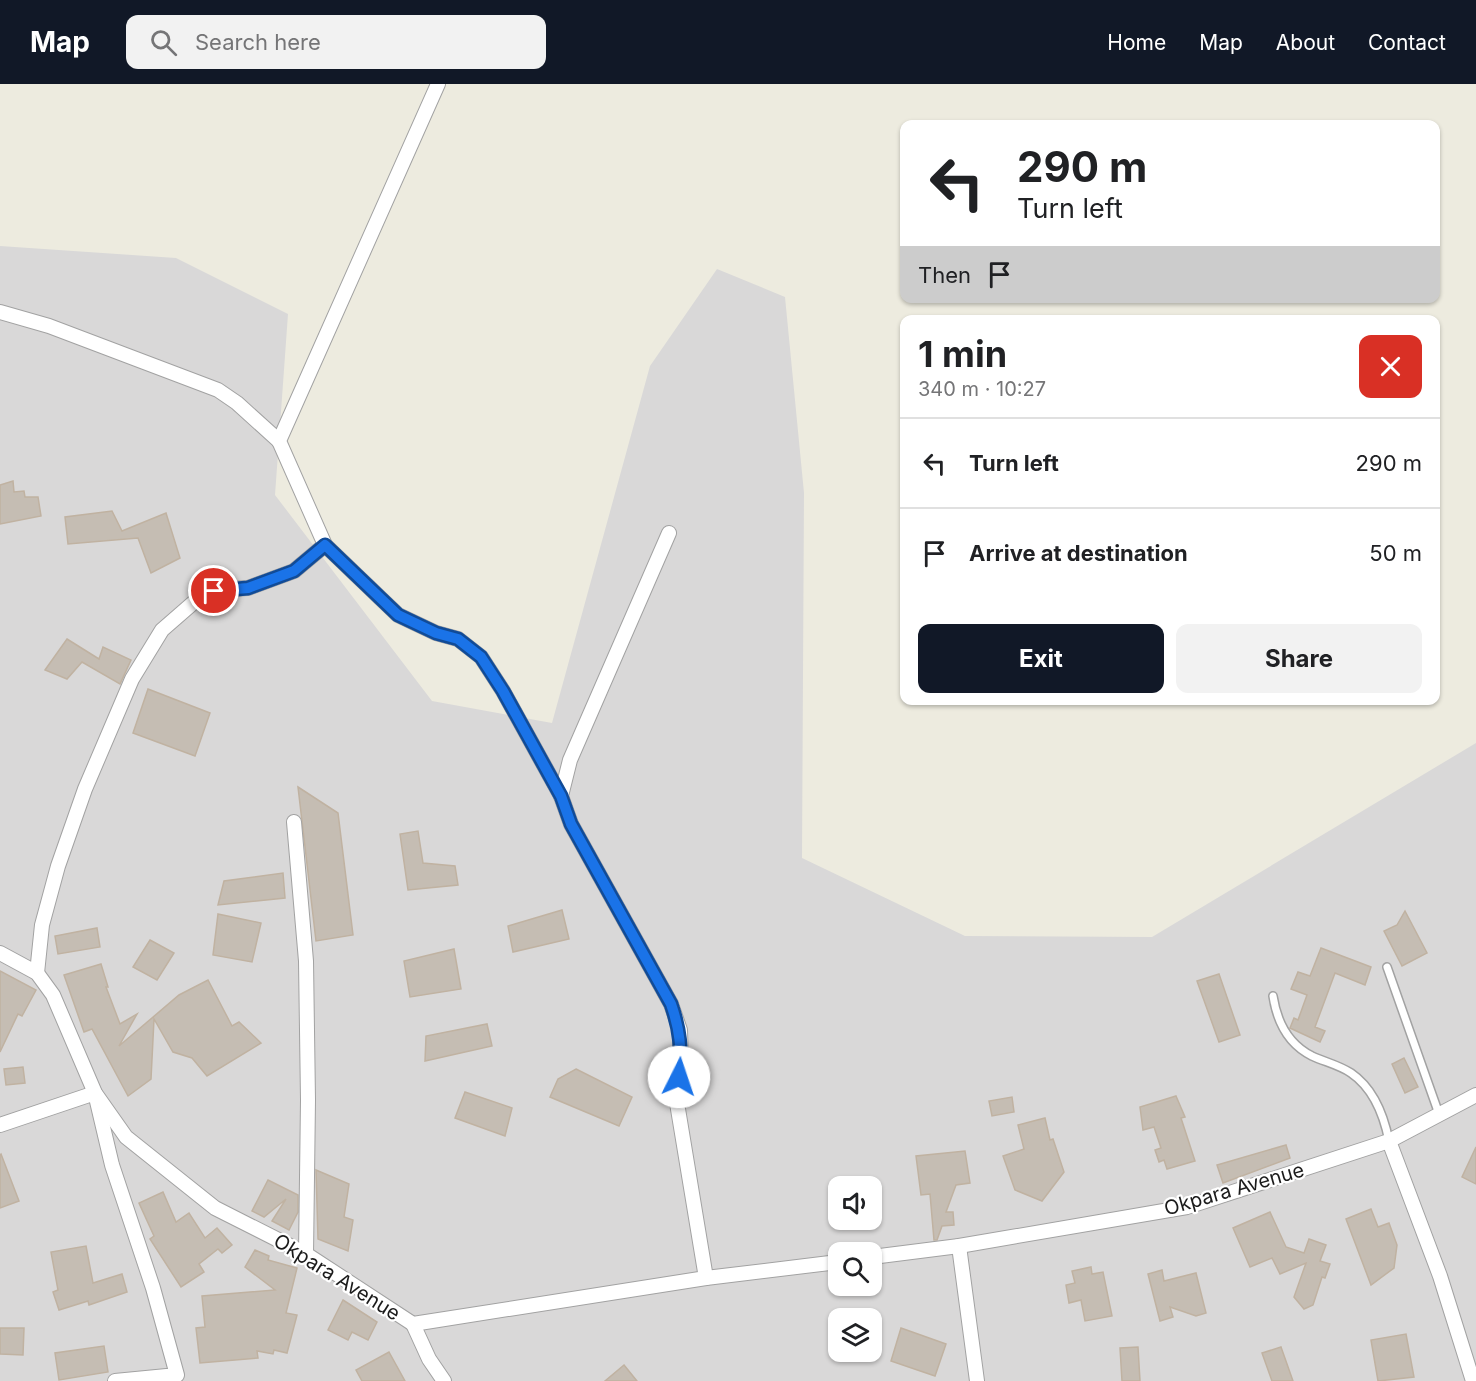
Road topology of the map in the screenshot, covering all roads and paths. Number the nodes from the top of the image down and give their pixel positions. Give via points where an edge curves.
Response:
1 (438, 84) edge
2 (0, 312) edge
3 (279, 441) junction
4 (669, 533) dead end
5 (325, 545) junction
6 (561, 796) junction
7 (294, 822) dead end
8 (0, 952) edge
9 (1387, 967) dead end
10 (37, 973) junction
11 (1273, 996) dead end
12 (95, 1093) junction
13 (1476, 1095) edge
14 (1439, 1114) junction
15 (0, 1125) edge
16 (1389, 1141) junction
17 (959, 1246) junction
18 (306, 1254) junction
19 (882, 1256) edge
20 (828, 1263) edge
21 (706, 1278) junction
22 (413, 1324) junction
23 (115, 1381) edge
24 (444, 1381) edge
25 (977, 1381) edge
26 (1473, 1381) edge

1 - 3 street
2 - 3 street via 49,326 218,390
3 - 5 street
4 - 6 street via 570,760
5 - 6 street via 398,615 458,639 481,657
5 - 10 street via 294,571 248,588 214,591 162,630 132,679 85,789 42,925
6 - 21 street via 571,824 671,1004 680,1030 676,1097
7 - 18 street via 306,961
8 - 10 street, Okpara Avenue
9 - 14 lane
10 - 12 street, Okpara Avenue via 53,995
11 - 16 lane via 1280,1025 1299,1048 1359,1080 1383,1115
12 - 15 street
12 - 18 street, Okpara Avenue via 126,1137 215,1208
12 - 23 street via 112,1165 177,1375
13 - 14 street, Okpara Avenue
14 - 16 street, Okpara Avenue
16 - 17 street, Okpara Avenue via 1187,1207
16 - 26 street via 1440,1276
17 - 19 street, Okpara Avenue
17 - 25 street
18 - 22 street, Okpara Avenue
20 - 21 street, Okpara Avenue
21 - 22 street, Okpara Avenue
22 - 24 street

